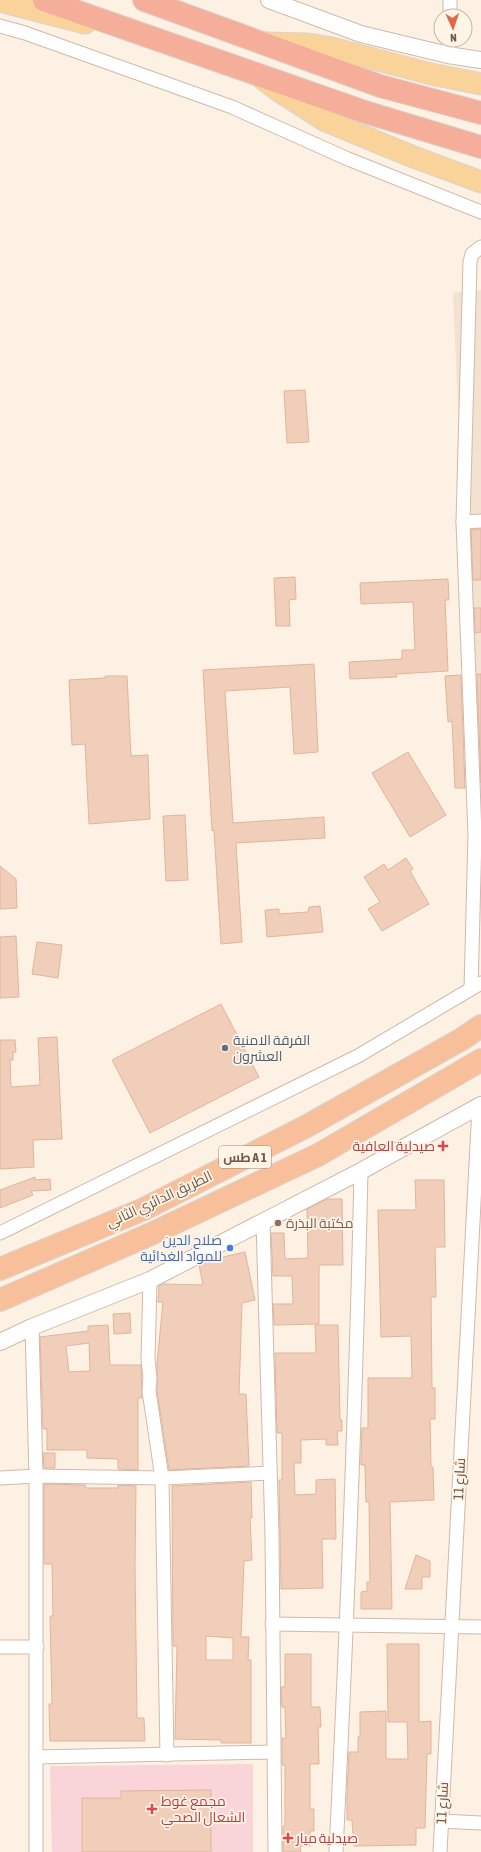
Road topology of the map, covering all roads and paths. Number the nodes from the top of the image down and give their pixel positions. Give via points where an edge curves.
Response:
1 (44, 0) edge
2 (144, 0) edge
3 (160, 0) edge
4 (269, 0) edge
5 (0, 2) edge
6 (196, 19) junction
7 (0, 26) edge
8 (260, 43) junction
9 (433, 45) edge
10 (451, 48) edge
11 (192, 52) junction
12 (481, 60) edge
13 (259, 76) junction
14 (481, 84) edge
15 (481, 113) edge
16 (481, 147) edge
17 (481, 182) edge
18 (481, 212) edge
19 (481, 247) edge
20 (481, 521) edge
21 (463, 522) junction
22 (476, 986) edge
23 (481, 1026) edge
24 (481, 1060) edge
25 (480, 1106) edge
26 (360, 1171) junction
27 (263, 1222) junction
28 (0, 1233) edge
29 (0, 1268) edge
30 (150, 1280) junction
31 (0, 1300) edge
32 (32, 1327) junction
33 (0, 1342) edge
34 (270, 1473) junction
35 (36, 1476) junction
36 (0, 1478) edge
37 (162, 1478) junction
38 (272, 1624) junction
39 (347, 1624) junction
40 (451, 1626) junction
41 (481, 1627) edge
42 (0, 1647) edge
43 (36, 1647) junction
44 (273, 1752) junction
45 (166, 1755) junction
46 (36, 1758) junction
47 (441, 1821) junction
48 (481, 1822) edge
49 (36, 1852) edge
50 (275, 1852) edge
51 (336, 1852) edge
52 (440, 1852) edge

1 - 11 highway
2 - 6 highway
3 - 6 main road
4 - 9 street via 361,34
5 - 11 main road
6 - 8 highway
7 - 18 street via 232,107
8 - 14 main road via 308,44 332,48 431,74
8 - 15 highway via 380,86
10 - 12 street
11 - 13 highway
13 - 16 highway
13 - 17 main road via 324,120
19 - 21 street via 472,254 470,262
20 - 21 street
21 - 22 street via 475,835
22 - 28 street via 358,1056
23 - 29 highway, الطريق الدائري الثاني / طس A 1 via 307,1126 151,1205
24 - 31 highway, الطريق الدائري الثاني / طس A 1 via 318,1155 151,1234
25 - 26 street
25 - 40 street, شارع 11
26 - 27 street
26 - 39 street
27 - 30 street
27 - 34 street
30 - 32 street
30 - 37 street via 149,1391
32 - 33 street
32 - 35 street
34 - 37 street
34 - 38 street
35 - 36 street
35 - 37 street
35 - 43 street
37 - 45 street
38 - 39 street
38 - 44 street
39 - 40 street
39 - 51 street
40 - 41 street
40 - 47 street, شارع 11
42 - 43 street
43 - 46 street
44 - 45 street
44 - 50 street
45 - 46 street
46 - 49 street
47 - 48 street
47 - 52 street, شارع 11

